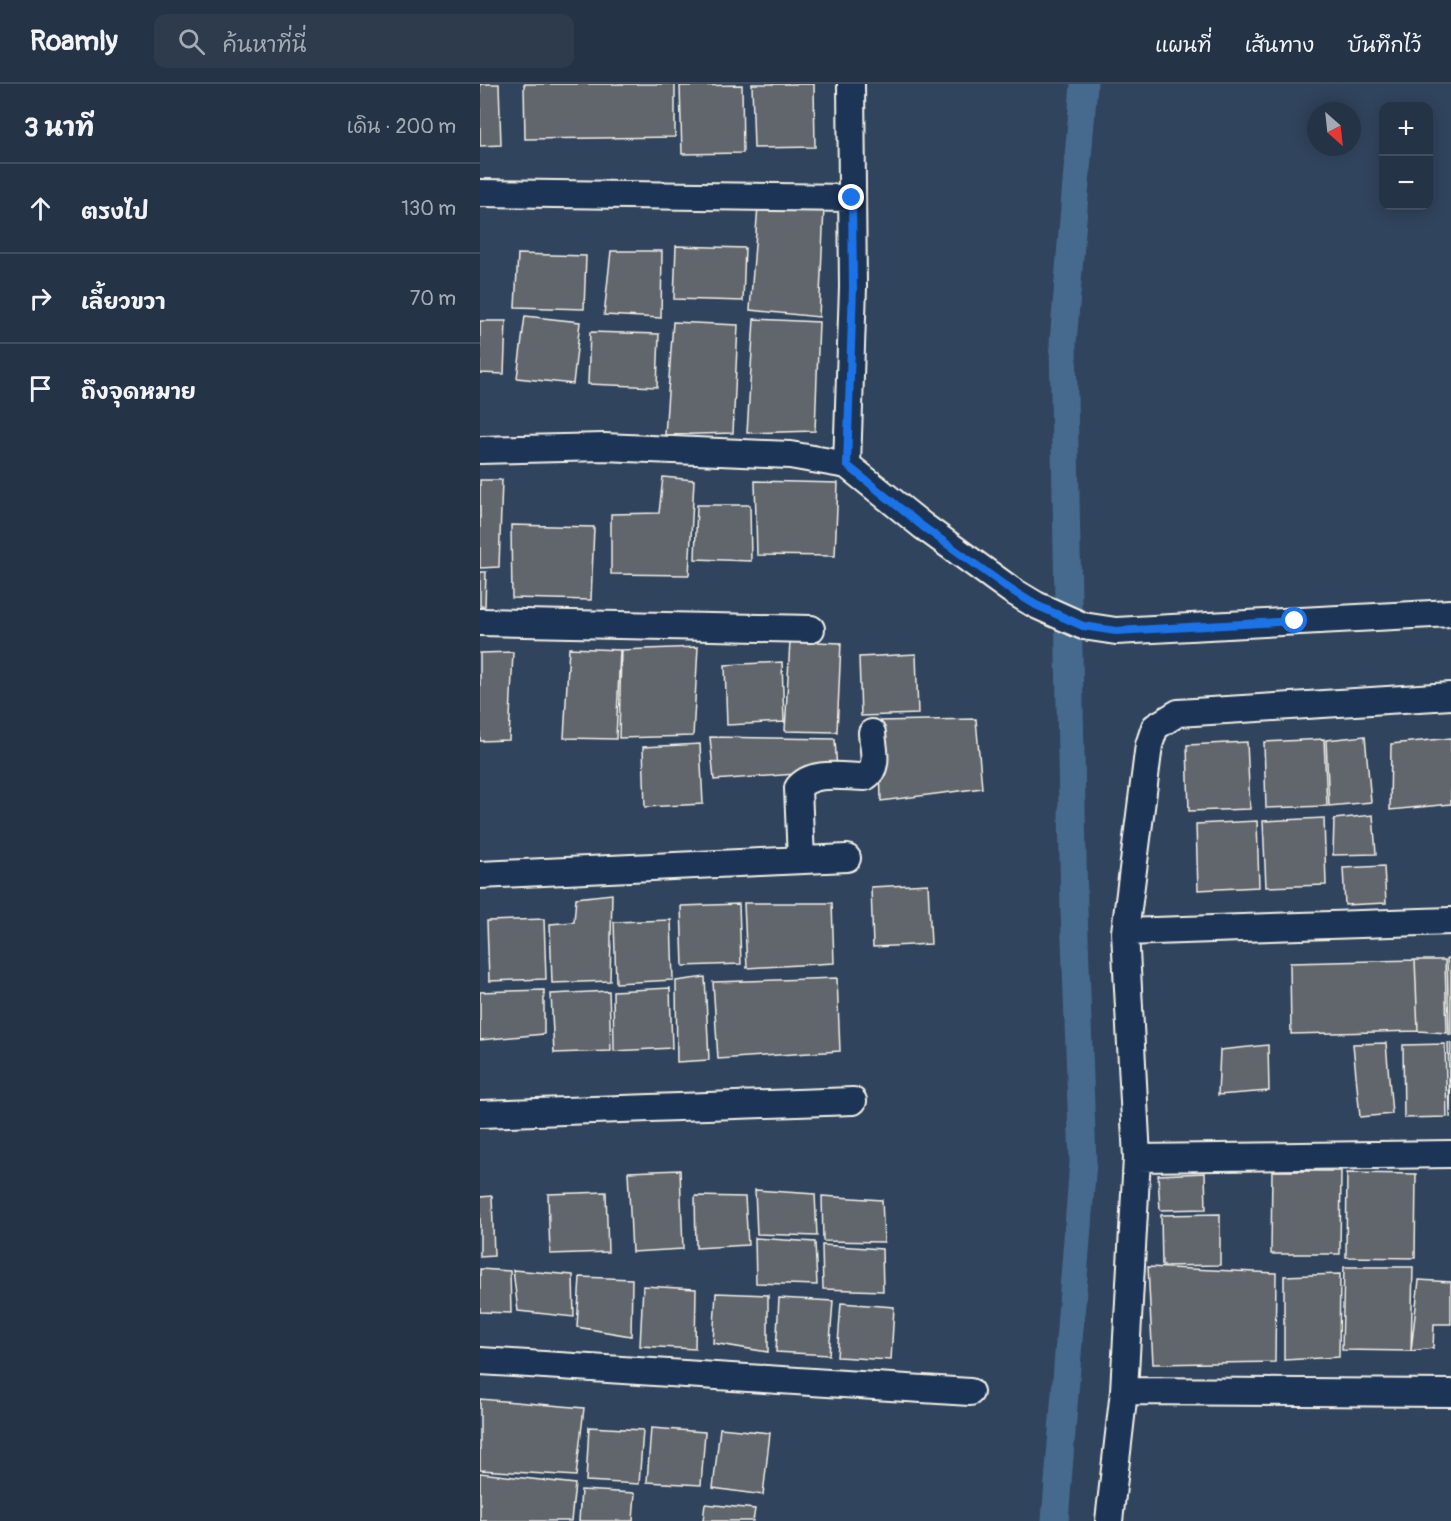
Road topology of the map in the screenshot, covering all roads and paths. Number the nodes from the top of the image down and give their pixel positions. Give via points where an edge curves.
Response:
1 (851, 84) edge
2 (480, 193) edge
3 (852, 198) junction
4 (480, 450) edge
5 (847, 465) junction
6 (1451, 613) edge
7 (480, 622) edge
8 (811, 629) dead end
9 (1451, 696) edge
10 (872, 733) dead end
11 (847, 858) dead end
12 (801, 860) junction
13 (480, 875) edge
14 (1451, 921) edge
15 (1125, 932) junction
16 (853, 1101) dead end
17 (480, 1114) edge
18 (1451, 1154) edge
19 (1137, 1158) junction
20 (480, 1361) edge
21 (1124, 1390) junction
22 (970, 1392) dead end
23 (1451, 1393) edge
24 (1109, 1521) edge

1 - 3 street
2 - 3 street
3 - 5 street
4 - 5 street via 604,447 790,455
5 - 6 street via 922,526 1011,590 1083,626 1116,631
7 - 8 street
9 - 15 street via 1178,713 1155,727 1149,745
10 - 12 street via 871,774 812,777 798,788
11 - 12 street
12 - 13 street
14 - 15 street
15 - 19 street
16 - 17 street
18 - 19 street
19 - 21 street
20 - 22 street
21 - 23 street
21 - 24 street

